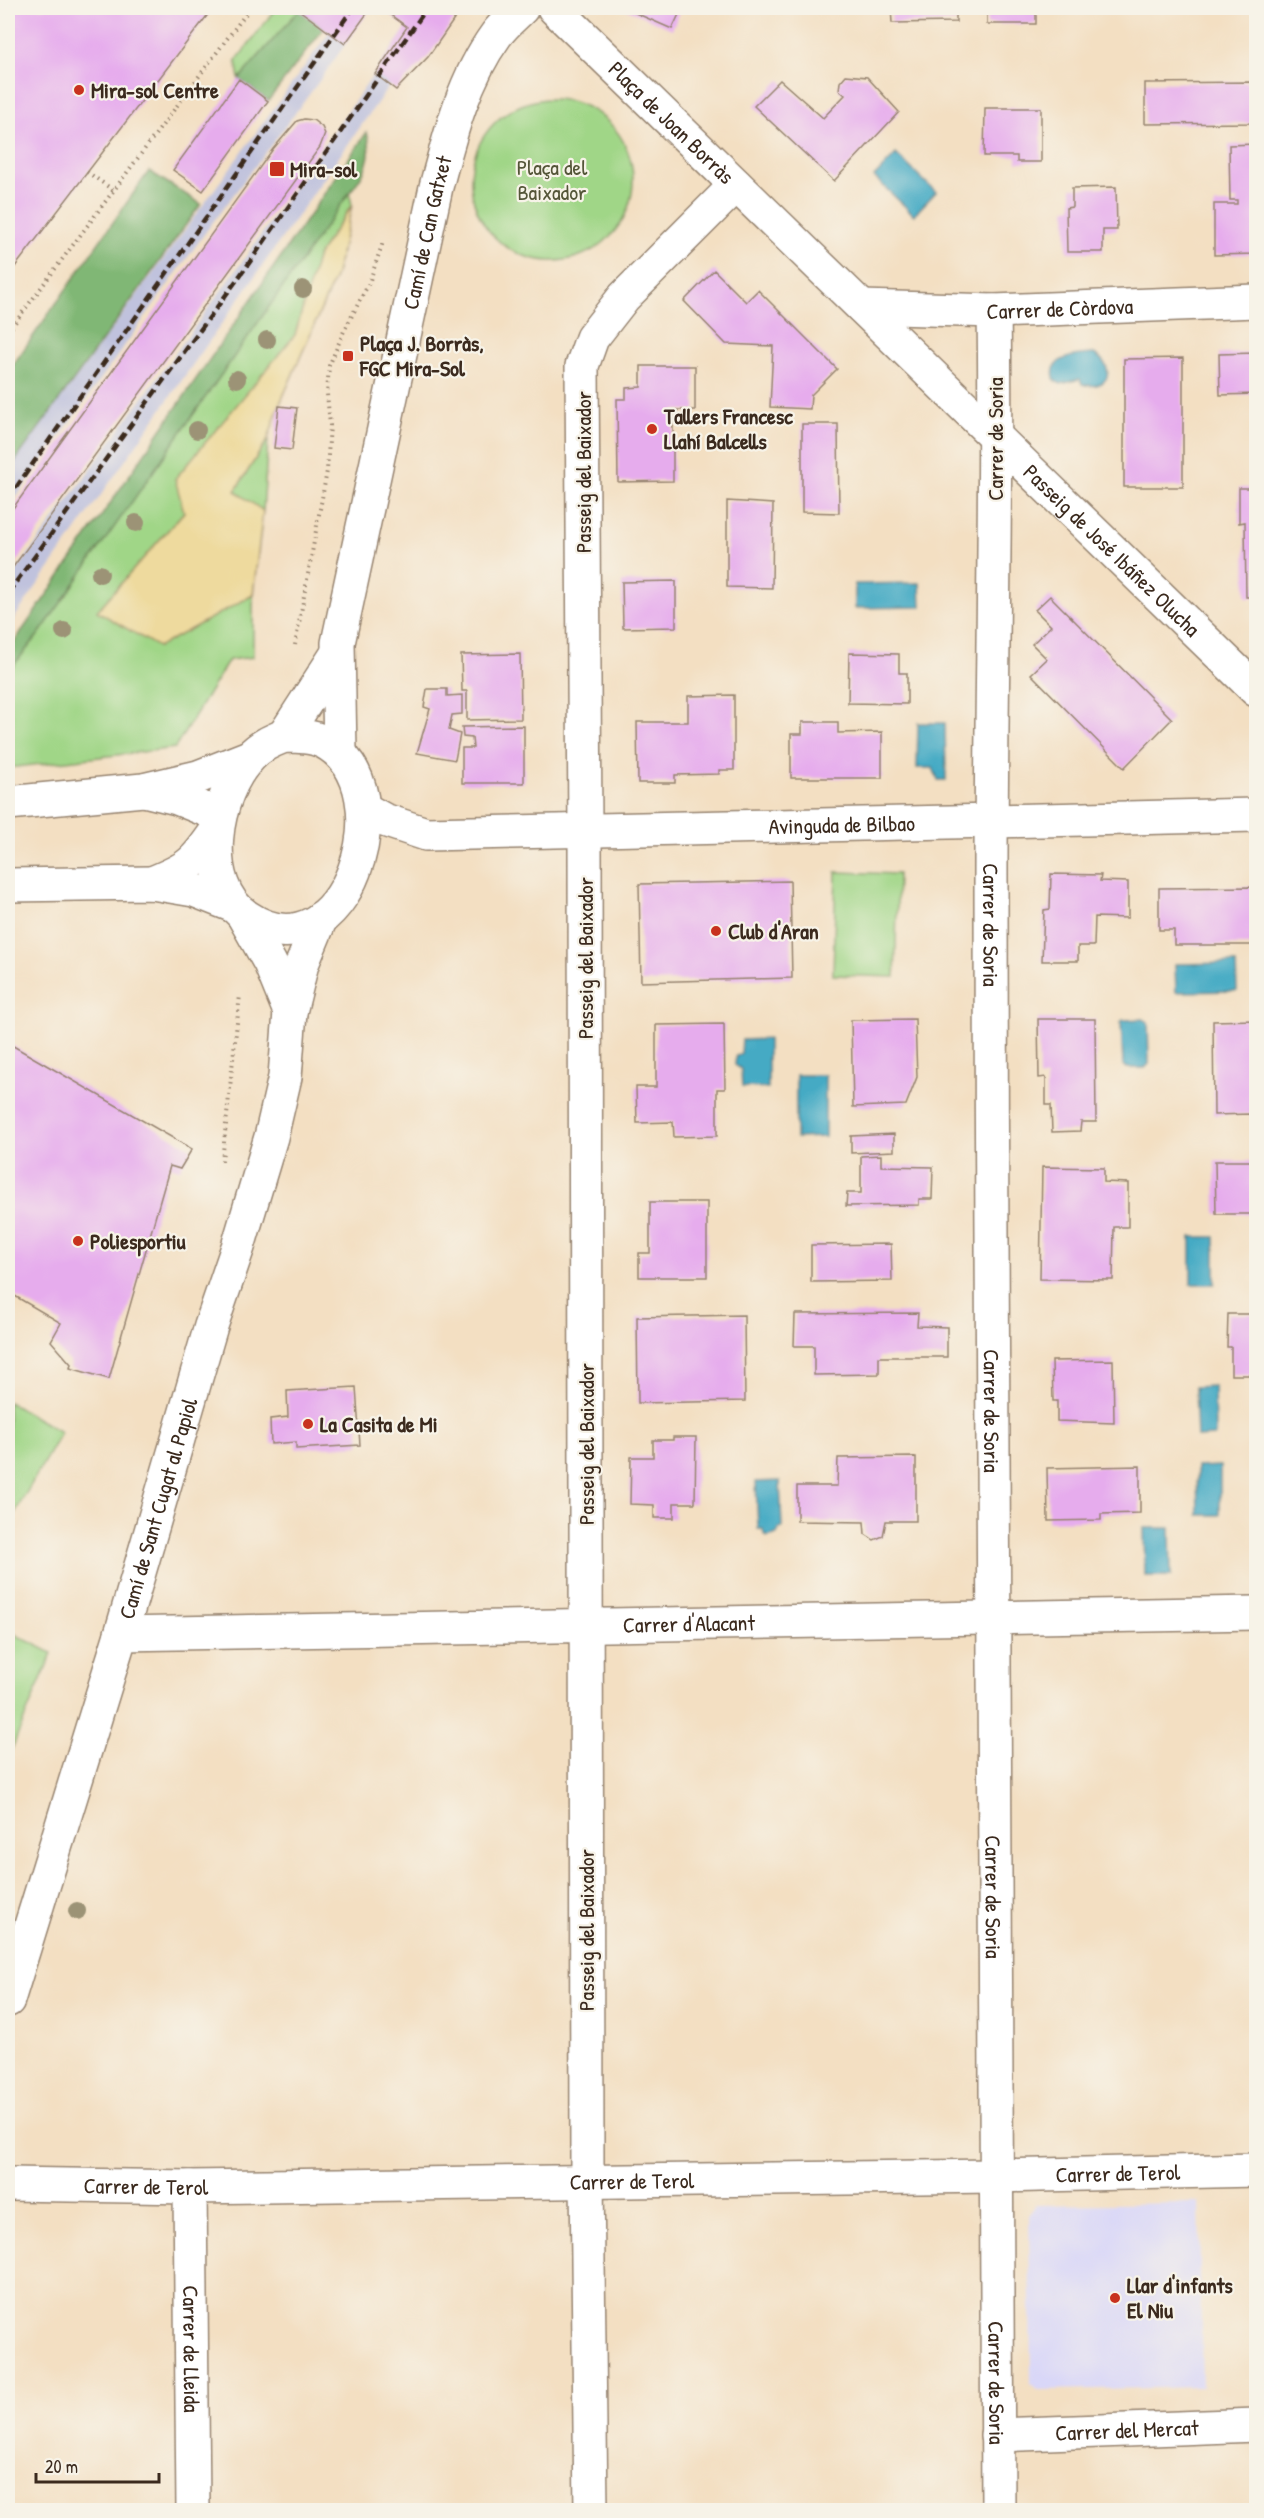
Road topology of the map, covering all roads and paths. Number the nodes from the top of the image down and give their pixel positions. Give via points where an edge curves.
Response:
1 (250, 8) edge
2 (522, 8) edge
3 (554, 8) edge
4 (87, 172) dead end
5 (736, 185) junction
6 (113, 190) junction
7 (384, 238) dead end
8 (1257, 301) edge
9 (862, 307) junction
10 (994, 311) junction
11 (8, 332) edge
12 (583, 378) joint
13 (996, 437) junction
14 (295, 647) dead end
15 (337, 654) junction
16 (1257, 690) edge
17 (284, 736) junction
18 (340, 753) junction
19 (249, 757) junction
20 (143, 790) junction
21 (8, 803) edge
22 (364, 809) junction
23 (1257, 815) edge
24 (991, 821) junction
25 (218, 823) junction
26 (585, 830) junction
27 (426, 834) junction
28 (351, 878) junction
29 (152, 883) junction
30 (8, 885) edge
31 (238, 910) junction
32 (321, 918) junction
33 (241, 988) dead end
34 (290, 1012) junction
35 (222, 1163) dead end
36 (1257, 1613) edge
37 (993, 1617) junction
38 (586, 1627) junction
39 (121, 1634) junction
40 (8, 2000) edge
41 (1257, 2170) edge
42 (994, 2176) junction
43 (587, 2180) junction
44 (8, 2184) edge
45 (190, 2187) junction
46 (1257, 2425) edge
47 (998, 2435) junction
48 (193, 2511) edge
49 (591, 2511) edge
50 (998, 2511) edge

1 - 6 path
2 - 15 street, Camí de Can Gatxet via 497,34 473,74 449,138
3 - 5 street, Plaça de Joan Borràs
4 - 6 path
5 - 9 street, Passeig de José Ibáñez Olucha
5 - 12 street, Plaça de Joan Borràs via 624,297 592,338 582,366
6 - 11 path
7 - 14 path via 369,283 329,366 327,471
8 - 10 street, Carrer de Còrdova
9 - 10 street, Carrer de Còrdova
9 - 13 street, Passeig de José Ibáñez Olucha
10 - 13 street, Carrer de Soria
12 - 26 street, Passeig del Baixador
13 - 16 street, Passeig de José Ibáñez Olucha
13 - 24 street, Carrer de Soria
15 - 17 street, Camí de Can Gatxet
15 - 18 street, Camí de Can Gatxet
17 - 18 street via 305,736
17 - 19 street via 265,743
18 - 22 street via 352,770
19 - 20 street via 198,777
19 - 25 street via 236,775
20 - 21 street
20 - 25 street via 177,798
22 - 27 street, Avinguda de Bilbao
22 - 28 street via 362,842
23 - 24 street, Avinguda de Bilbao
24 - 26 street, Avinguda de Bilbao
24 - 37 street, Carrer de Soria
25 - 29 street via 200,856 184,870
25 - 31 street via 221,877
26 - 27 street, Avinguda de Bilbao
26 - 38 street, Passeig del Baixador
27 - 28 street, Avinguda de Bilbao via 382,850
28 - 32 street via 330,912
29 - 30 street
29 - 31 street via 194,890
31 - 32 street via 259,926 277,931 296,930
31 - 34 street, Camí de Sant Cugat al Papiol via 270,963
32 - 34 street, Camí de Sant Cugat al Papiol via 302,964
33 - 35 path
34 - 39 street, Camí de Sant Cugat al Papiol via 285,1077 272,1137 211,1326
36 - 37 street, Carrer d'Alacant
37 - 38 street, Carrer d'Alacant
37 - 42 street, Carrer de Soria
38 - 39 street, Carrer d'Alacant
38 - 43 street, Passeig del Baixador
39 - 40 street, Camí de Sant Cugat al Papiol
41 - 42 street, Carrer de Terol
42 - 43 street, Carrer de Terol
42 - 47 street, Carrer de Soria
43 - 45 street, Carrer de Terol
43 - 49 street, Passeig del Baixador
44 - 45 street, Carrer de Terol
45 - 48 street, Carrer de Lleida
46 - 47 street, Carrer del Mercat
47 - 50 street, Carrer de Soria

